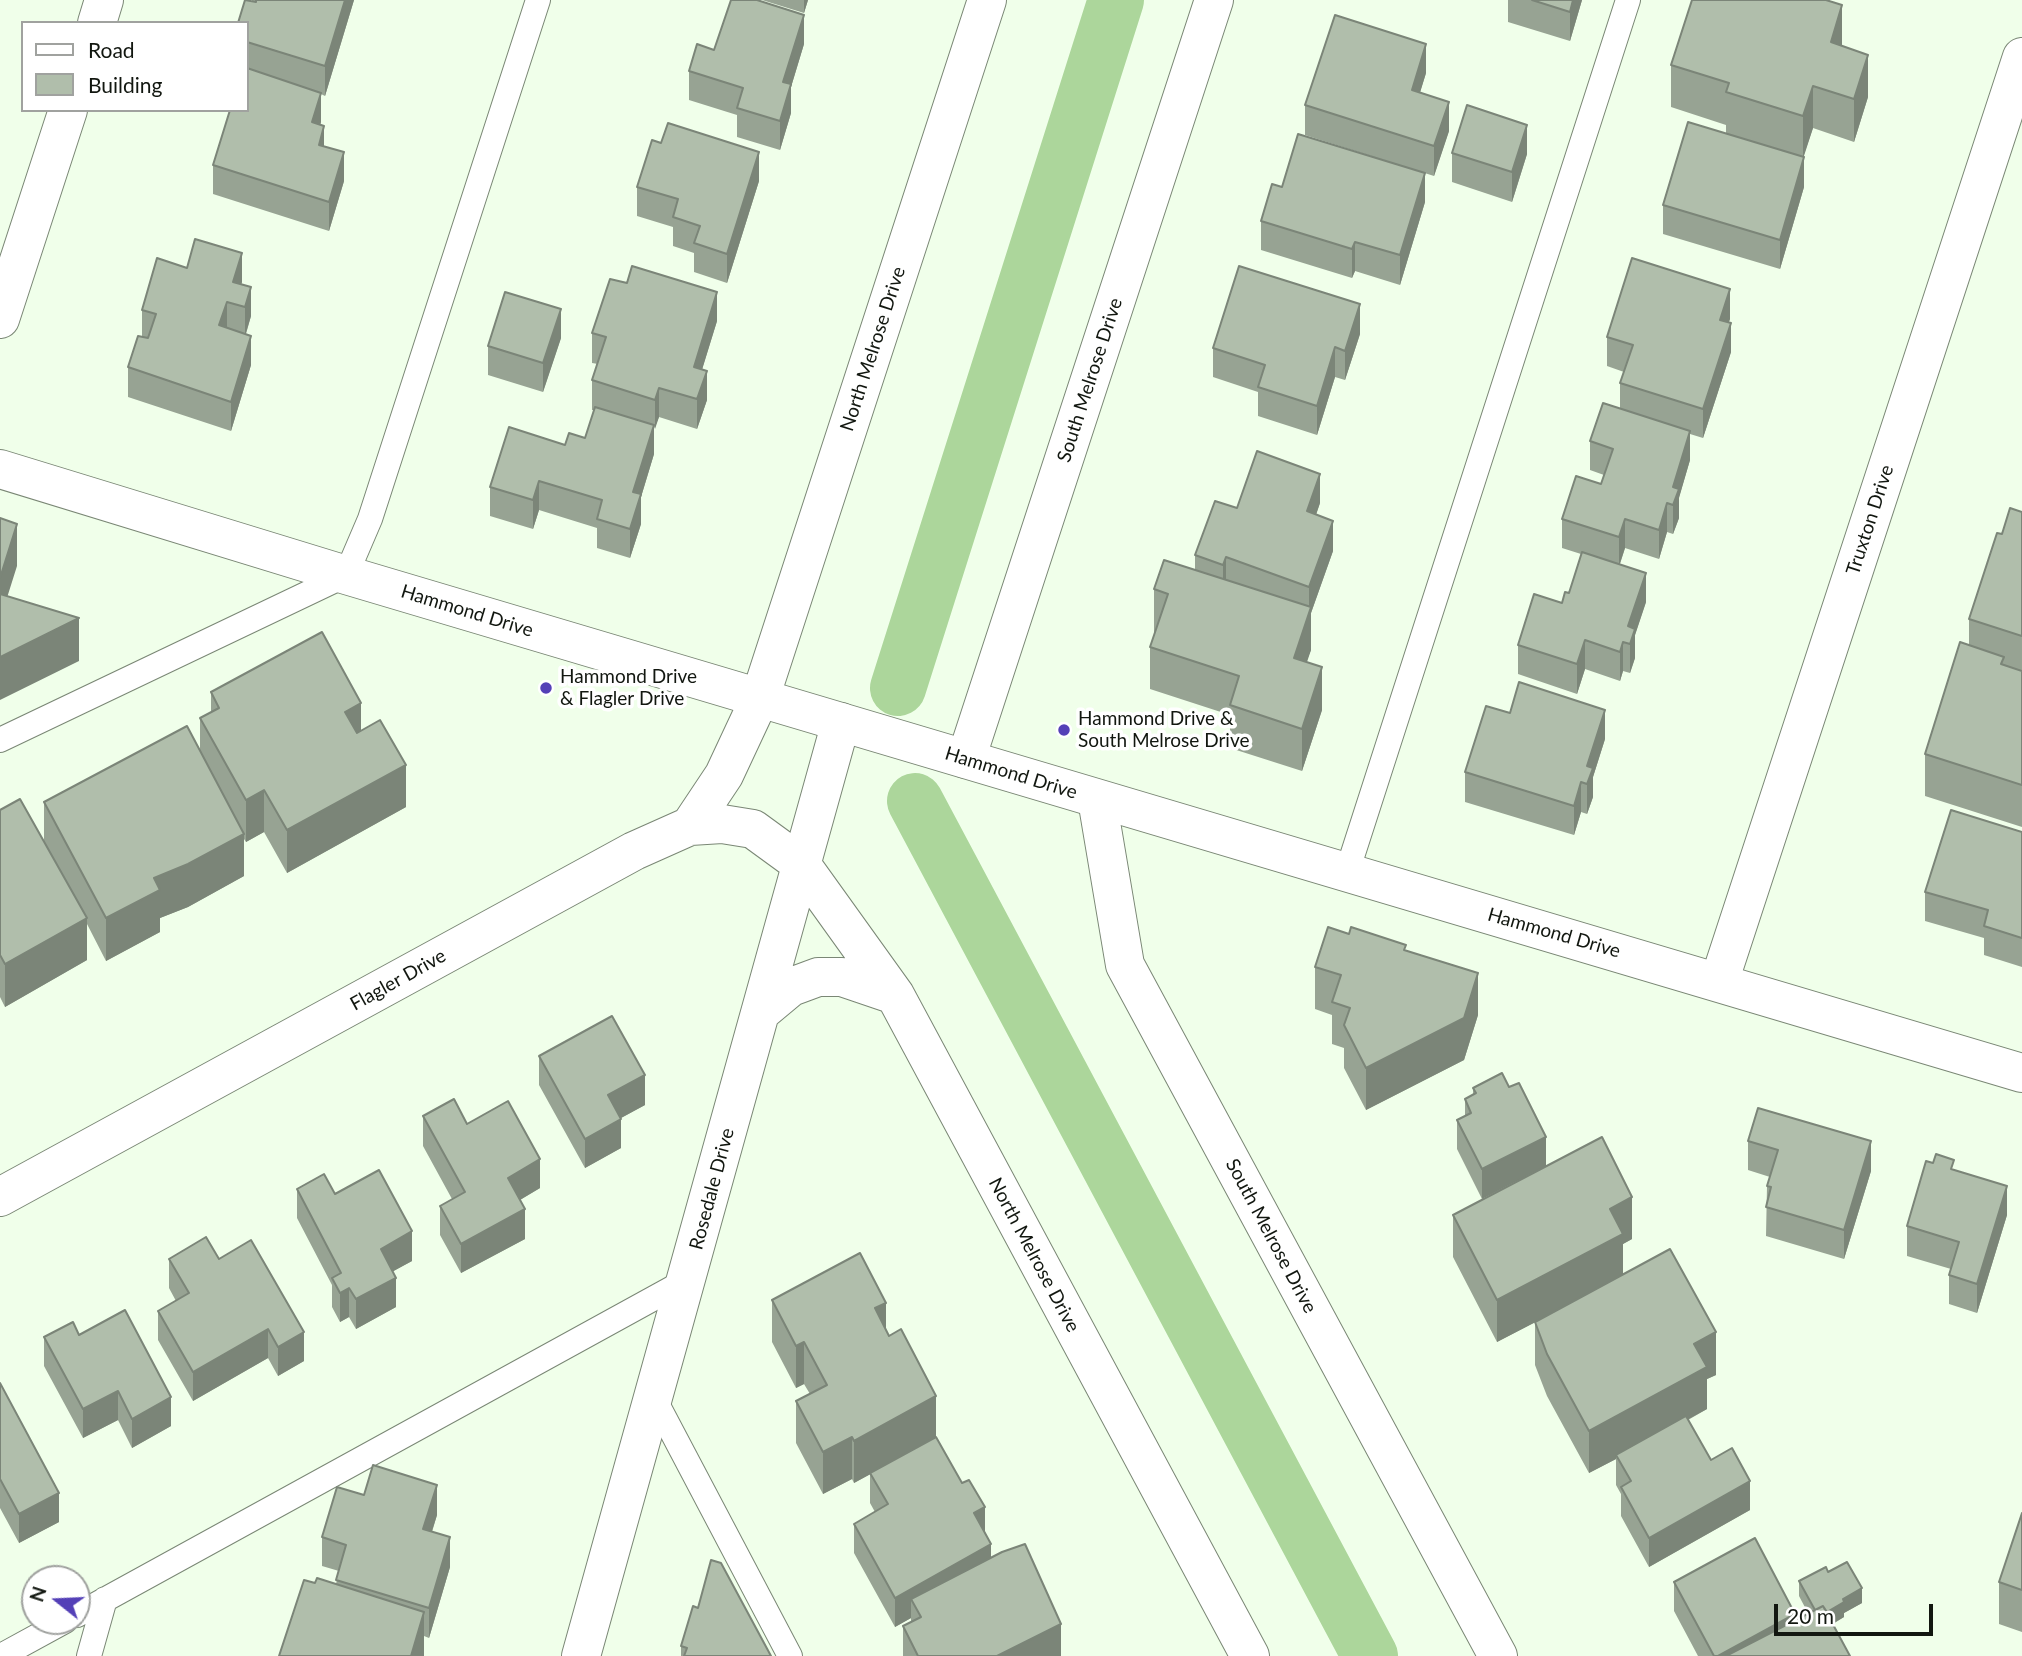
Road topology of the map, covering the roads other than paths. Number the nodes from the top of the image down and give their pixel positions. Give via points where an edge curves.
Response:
1 (104, 0) edge
2 (538, 0) edge
3 (987, 0) edge
4 (1214, 0) edge
5 (1628, 0) edge
6 (97, 21) edge
7 (2022, 57) edge
8 (67, 112) edge
9 (0, 319) edge
10 (0, 469) edge
11 (346, 575) junction
12 (760, 698) junction
13 (841, 722) junction
14 (0, 740) edge
15 (966, 759) junction
16 (1097, 799) junction
17 (690, 826) junction
18 (801, 864) junction
19 (1347, 872) junction
20 (1719, 982) junction
21 (895, 995) junction
22 (761, 1012) junction
23 (2022, 1073) edge
24 (0, 1197) edge
25 (687, 1280) junction
26 (654, 1398) junction
27 (105, 1600) junction
28 (91, 1608) edge
29 (39, 1635) edge
30 (1, 1656) edge
31 (89, 1656) edge
32 (581, 1656) edge
33 (790, 1656) edge
34 (1250, 1656) edge
35 (1498, 1656) edge

1 - 6 street
2 - 11 lane via 370,519
3 - 12 street, North Melrose Drive
4 - 15 street, South Melrose Drive
5 - 19 lane
7 - 20 street, Truxton Drive
8 - 9 street
10 - 11 street, Hammond Drive
11 - 12 street, Hammond Drive
11 - 14 lane
12 - 13 street, Hammond Drive
12 - 17 street, North Melrose Drive via 724,775
13 - 15 street, Hammond Drive
13 - 18 street, Rosedale Drive
15 - 16 street, Hammond Drive
16 - 19 street, Hammond Drive
16 - 35 street, South Melrose Drive via 1125,965
17 - 18 street, Flagler Drive via 722,824 753,830
17 - 24 street, Flagler Drive via 634,851
18 - 21 street, North Melrose Drive
18 - 22 street, Rosedale Drive
19 - 20 street, Hammond Drive
20 - 23 street, Hammond Drive
21 - 22 street via 842,976 818,977 791,987
21 - 34 street, North Melrose Drive
22 - 25 street, Rosedale Drive
25 - 26 street, Rosedale Drive
25 - 27 lane
26 - 32 street, Rosedale Drive
26 - 33 lane
27 - 28 lane
27 - 31 lane
29 - 30 lane

